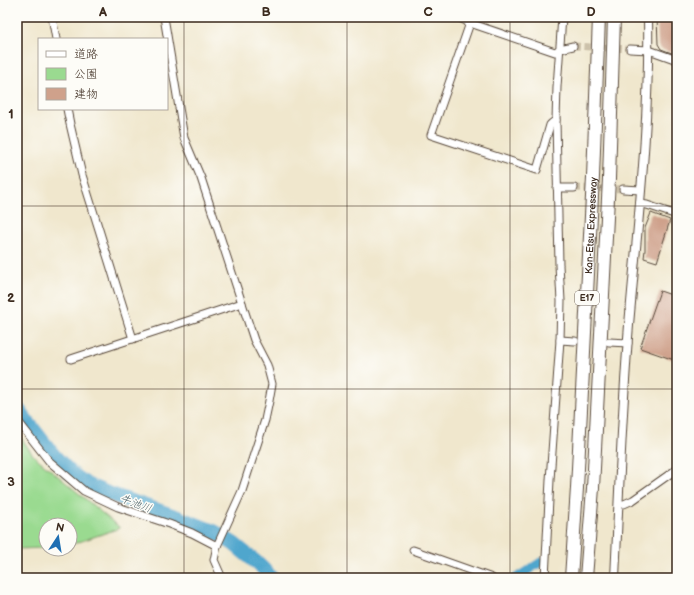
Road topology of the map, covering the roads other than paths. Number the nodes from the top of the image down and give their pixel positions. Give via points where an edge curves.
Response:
1 (52, 17) edge
2 (164, 17) edge
3 (458, 17) edge
4 (562, 17) edge
5 (599, 17) edge
6 (614, 17) edge
7 (648, 17) edge
8 (472, 20) edge
9 (56, 38) edge
10 (167, 38) edge
11 (168, 41) edge
12 (573, 46) tunnel mouth
13 (560, 49) junction
14 (630, 49) tunnel mouth
15 (649, 50) junction
16 (677, 60) edge
17 (67, 110) edge
18 (556, 120) junction
19 (557, 188) junction
20 (574, 188) tunnel mouth
21 (623, 190) tunnel mouth
22 (641, 190) junction
23 (640, 204) junction
24 (677, 215) edge
25 (242, 303) junction
26 (133, 339) junction
27 (560, 340) junction
28 (575, 340) dead end
29 (609, 342) dead end
30 (628, 343) junction
31 (71, 359) dead end
32 (17, 420) edge
33 (677, 469) edge
34 (618, 504) junction
35 (218, 544) junction
36 (413, 550) dead end
37 (222, 578) edge
38 (492, 578) edge
39 (545, 578) edge
40 (571, 578) edge
41 (586, 578) edge
42 (615, 578) edge

1 - 9 street
2 - 10 street
3 - 8 street
4 - 13 street
5 - 40 highway, Kan-Etsu Expressway / E17 via 592,200
6 - 41 highway, Kan-Etsu Expressway / E17 via 609,179
7 - 15 street
8 - 13 street via 555,52
8 - 18 street via 431,135 537,170 550,125
11 - 25 street via 184,138 201,178
12 - 13 street
13 - 18 street
14 - 15 street
15 - 16 street
15 - 22 street
17 - 26 street via 82,174
18 - 19 street
19 - 20 street
19 - 27 street
21 - 22 street
22 - 23 street
23 - 24 street
23 - 30 street
25 - 26 street
25 - 35 street via 272,384 265,420 242,491
26 - 31 street
27 - 28 street
27 - 39 street
29 - 30 street
30 - 34 street
32 - 35 street via 49,461 84,491 118,507
33 - 34 street via 633,500
34 - 42 street
35 - 37 street via 214,560
36 - 38 street

